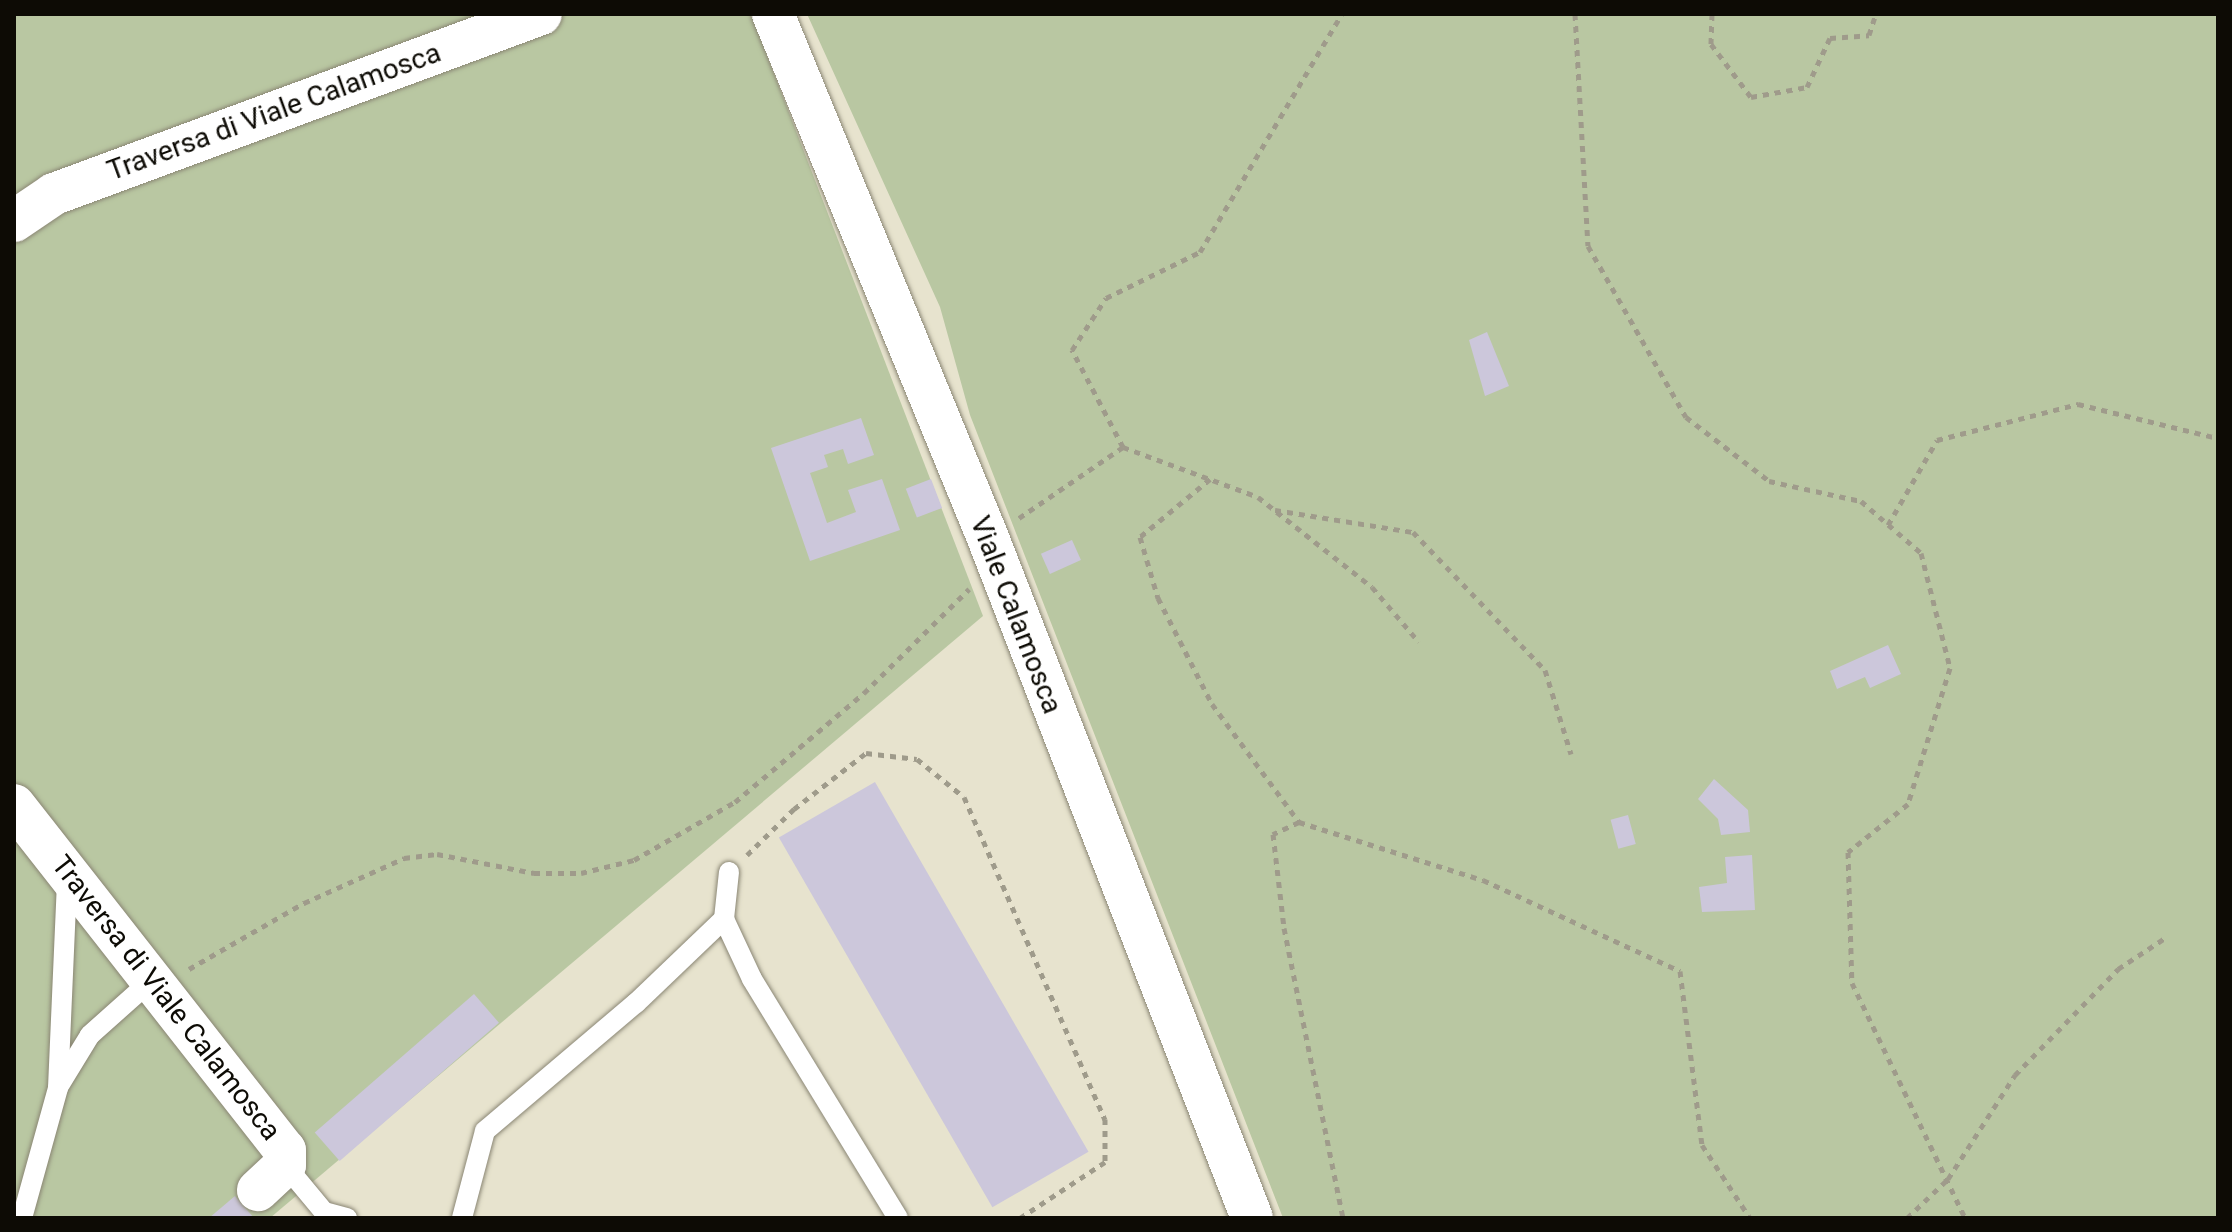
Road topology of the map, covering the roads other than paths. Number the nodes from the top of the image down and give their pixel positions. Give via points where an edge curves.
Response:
1 (541, 14) edge
2 (773, 14) edge
3 (14, 221) edge
4 (14, 805) edge
5 (67, 870) junction
6 (729, 872) road end
7 (724, 919) junction
8 (157, 982) junction
9 (58, 1088) junction
10 (272, 1178) joint
11 (22, 1218) edge
12 (347, 1218) edge
13 (461, 1218) edge
14 (898, 1218) edge
15 (1252, 1218) edge

1 - 3 street, Traversa di Viale Calamosca via 54,194
2 - 15 street, Viale Calamosca via 991,550
4 - 5 street, Traversa di Viale Calamosca
5 - 8 street, Traversa di Viale Calamosca
5 - 9 lane
6 - 7 lane
7 - 13 lane via 636,1003 485,1131
7 - 14 lane via 752,979
8 - 9 lane via 90,1035
8 - 10 street, Traversa di Viale Calamosca via 285,1150
9 - 11 lane
10 - 12 lane via 324,1212

